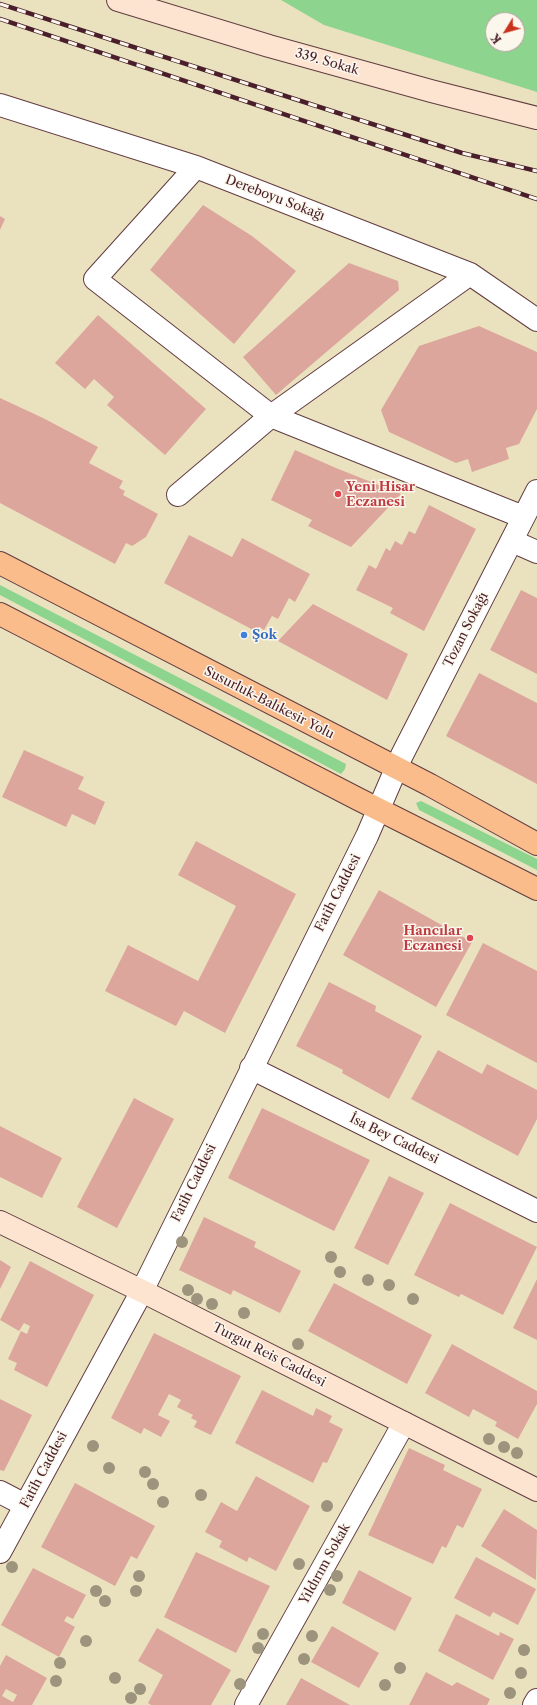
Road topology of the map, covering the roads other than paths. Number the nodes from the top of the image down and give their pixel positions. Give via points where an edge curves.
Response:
1 (118, 0) edge
2 (0, 106) edge
3 (537, 118) edge
4 (196, 167) junction
5 (470, 274) junction
6 (537, 320) edge
7 (271, 416) junction
8 (537, 491) edge
9 (178, 495) dead end
10 (523, 518) junction
11 (512, 541) junction
12 (537, 552) edge
13 (0, 563) edge
14 (0, 614) edge
15 (395, 768) junction
16 (378, 810) junction
17 (537, 844) edge
18 (537, 889) edge
19 (251, 1068) junction
20 (537, 1210) edge
21 (0, 1222) edge
22 (142, 1291) junction
23 (404, 1423) junction
24 (537, 1490) edge
25 (0, 1492) edge
26 (25, 1505) junction
27 (0, 1552) edge
28 (537, 1700) edge
29 (246, 1705) edge
30 (534, 1705) edge

1 - 3 street, 339. Sokak via 431,92
2 - 4 street, Dereboyu Sokağı
4 - 5 street, Dereboyu Sokağı
4 - 7 street via 95,279
5 - 6 street, Dereboyu Sokağı
5 - 7 street
7 - 9 street
7 - 10 street
8 - 10 street, Tozan Sokağı
10 - 11 street, Tozan Sokağı
11 - 12 street
11 - 15 street, Tozan Sokağı
13 - 15 highway, Susurluk-Balıkesir Yolu
14 - 16 highway
15 - 16 street, Tozan Sokağı
15 - 17 highway, Susurluk-Balıkesir Yolu
16 - 18 highway
16 - 19 street, Fatih Caddesi
19 - 20 street, İsa Bey Caddesi
19 - 22 street, Fatih Caddesi
21 - 22 street, Turgut Reis Caddesi
22 - 23 street, Turgut Reis Caddesi
22 - 26 street, Fatih Caddesi
23 - 24 street, Turgut Reis Caddesi
23 - 29 street, Yıldırım Sokak
25 - 26 street
26 - 27 street, Fatih Caddesi
28 - 30 street

